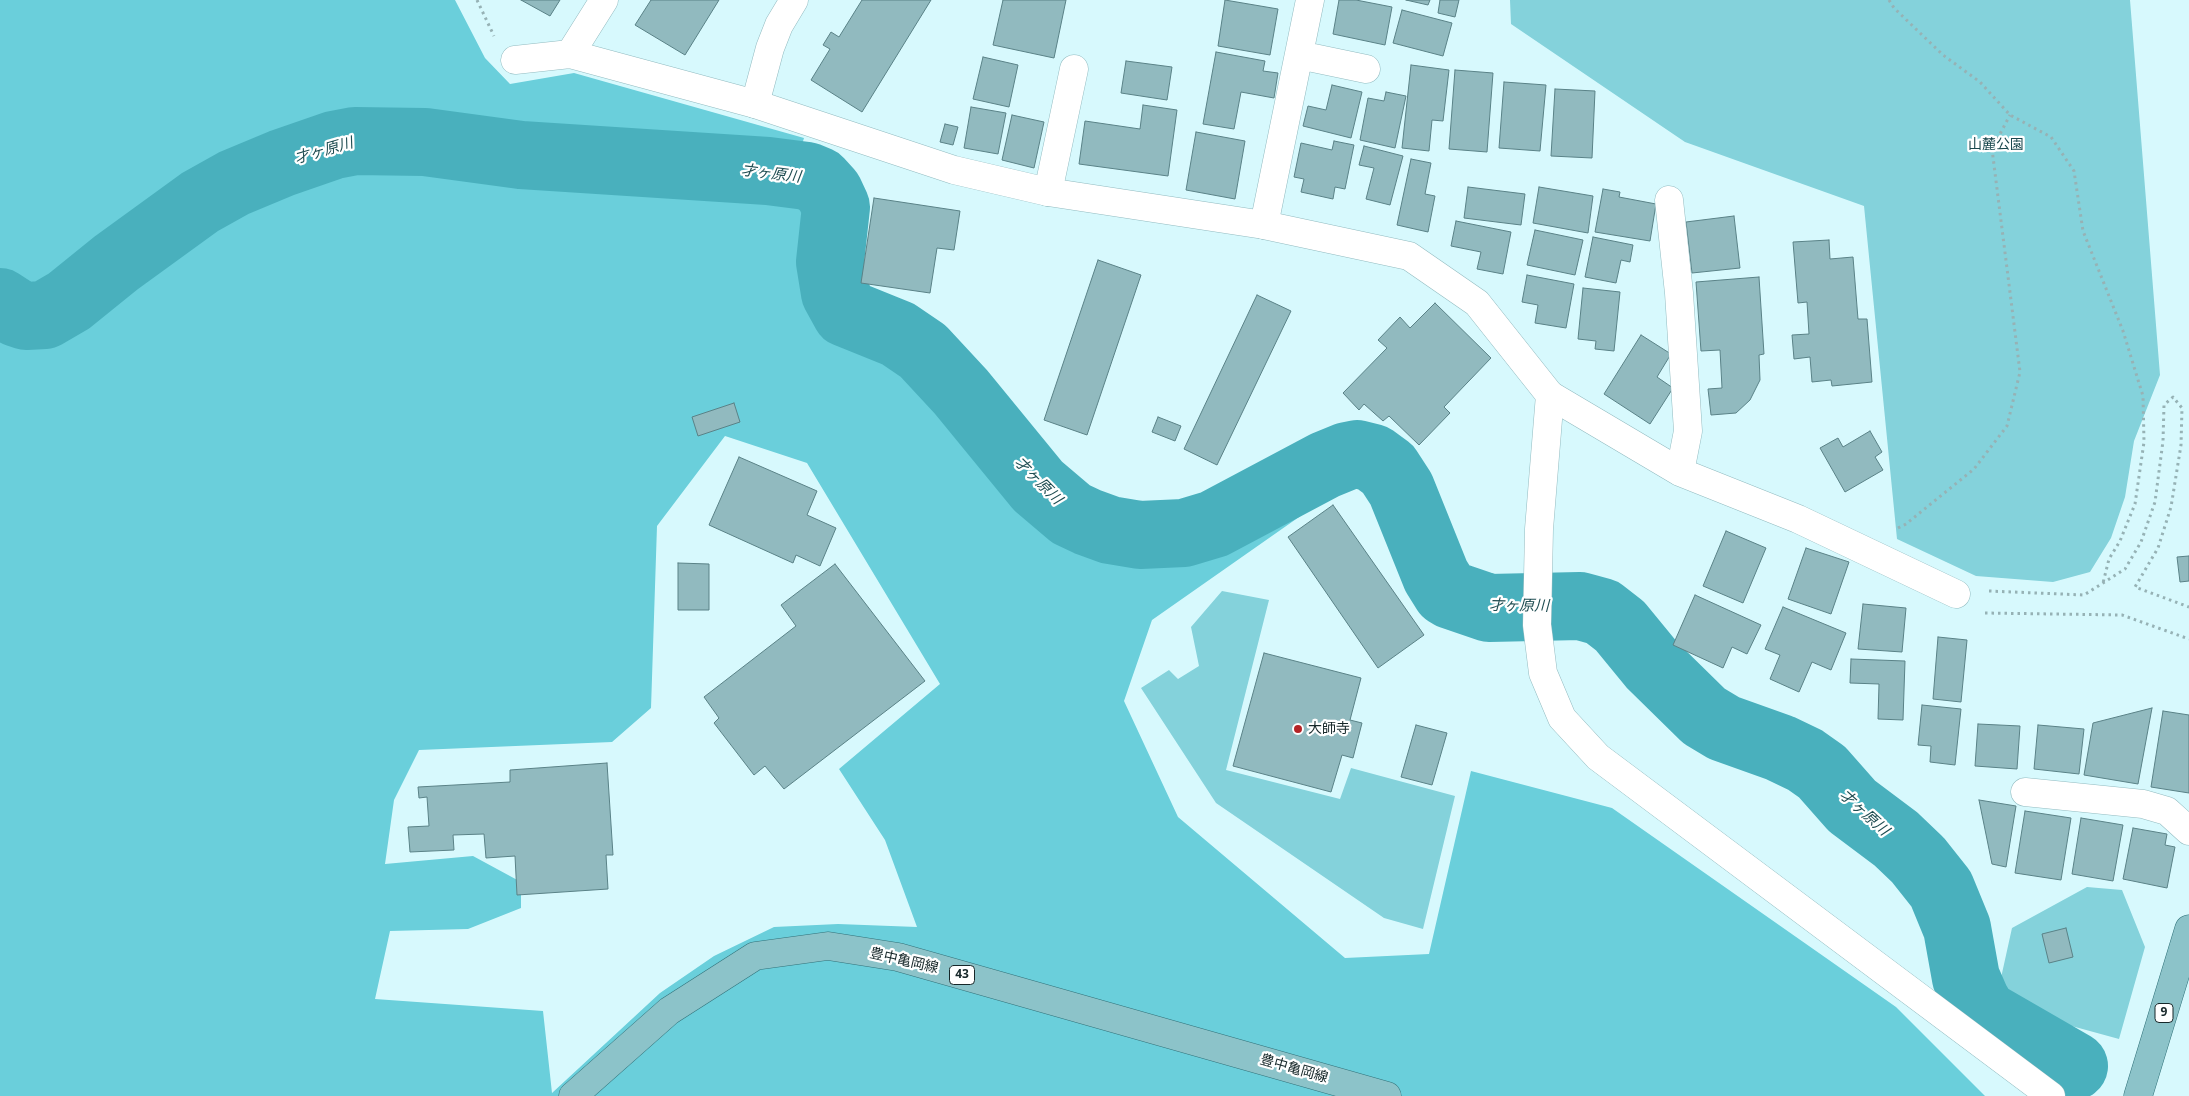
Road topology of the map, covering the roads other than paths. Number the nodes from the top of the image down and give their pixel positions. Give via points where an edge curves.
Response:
1 (604, 0) edge
2 (794, 0) edge
3 (1310, 0) edge
4 (570, 54) junction
5 (1299, 55) junction
6 (515, 60) dead end
7 (1074, 69) dead end
8 (1366, 69) dead end
9 (755, 104) junction
10 (1048, 192) junction
11 (1668, 200) dead end
12 (1264, 225) junction
13 (1550, 395) junction
14 (1680, 472) junction
15 (1956, 594) road end
16 (2024, 792) dead end
17 (2189, 831) edge
18 (2189, 929) edge
19 (2181, 984) edge
20 (574, 1096) edge
21 (1386, 1096) edge
22 (2051, 1096) edge
23 (2138, 1096) edge

1 - 4 street
2 - 9 street via 776,33
3 - 5 street
4 - 6 street
4 - 9 street
5 - 8 street
5 - 12 street
7 - 10 street
9 - 10 street via 954,170
10 - 12 street
11 - 14 street via 1679,293 1688,431
12 - 13 street via 1408,256 1477,303
13 - 14 street
13 - 22 street via 1539,529 1536,625 1543,673 1562,718 1598,757
14 - 15 street via 1798,519
16 - 17 street via 2143,804 2167,811
18 - 19 main road, 9
19 - 23 main road, 9
20 - 21 main road, 豊中亀岡線 / 43 via 668,1011 755,956 828,946 898,957

